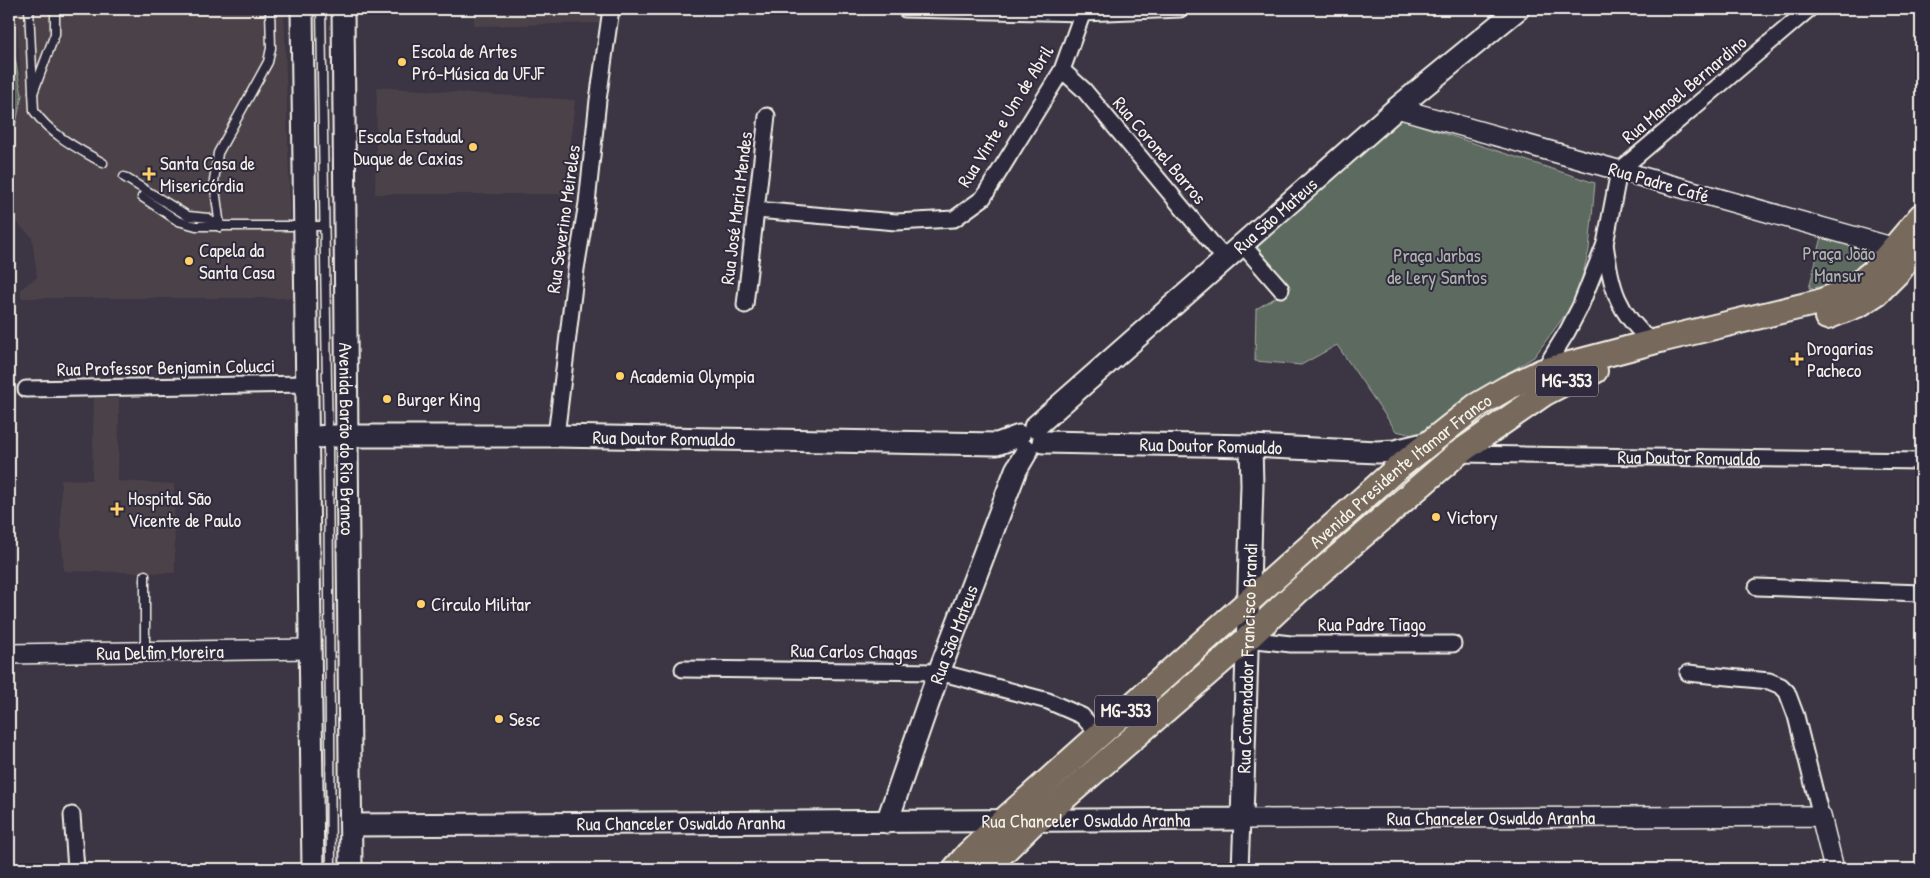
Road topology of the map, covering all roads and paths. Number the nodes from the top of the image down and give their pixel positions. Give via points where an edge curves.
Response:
1 (29, 9) edge
2 (55, 9) edge
3 (270, 9) edge
4 (302, 9) edge
5 (321, 9) edge
6 (343, 9) edge
7 (611, 9) edge
8 (905, 9) edge
9 (1180, 9) edge
10 (1518, 9) edge
11 (1809, 9) edge
12 (1083, 11) edge
13 (1062, 70) junction
14 (32, 95) junction
15 (1397, 108) junction
16 (767, 116) dead end
17 (103, 163) dead end
18 (1619, 171) junction
19 (124, 177) dead end
20 (142, 197) dead end
21 (756, 210) junction
22 (1921, 216) edge
23 (315, 226) junction
24 (220, 227) junction
25 (1242, 244) junction
26 (1605, 244) junction
27 (1912, 250) edge
28 (1226, 258) junction
29 (1281, 289) dead end
30 (745, 305) dead end
31 (1652, 342) junction
32 (1543, 371) junction
33 (307, 384) junction
34 (26, 389) dead end
35 (328, 436) junction
36 (556, 436) junction
37 (1031, 439) junction
38 (998, 444) junction
39 (1428, 444) junction
40 (1252, 446) junction
41 (1377, 452) junction
42 (1457, 454) junction
43 (1921, 462) edge
44 (1016, 470) junction
45 (1394, 471) junction
46 (145, 575) dead end
47 (1757, 587) dead end
48 (1921, 593) edge
49 (1249, 601) junction
50 (1275, 612) junction
51 (1247, 639) junction
52 (1291, 644) junction
53 (1453, 644) dead end
54 (320, 649) junction
55 (145, 652) junction
56 (9, 654) edge
57 (683, 669) dead end
58 (939, 672) junction
59 (1688, 673) dead end
60 (1100, 736) junction
61 (72, 815) dead end
62 (1820, 816) junction
63 (1242, 819) junction
64 (1004, 821) junction
65 (1035, 821) junction
66 (887, 822) junction
67 (344, 828) junction
68 (331, 843) junction
69 (76, 869) edge
70 (313, 869) edge
71 (331, 869) edge
72 (351, 869) edge
73 (955, 869) edge
74 (986, 869) edge
75 (1240, 869) edge
76 (1834, 869) edge

1 - 14 lane
2 - 14 lane via 55,34
3 - 24 lane via 268,62 218,153 214,180
4 - 23 main road, Avenida Barão do Rio Branco
5 - 23 lane, Avenida Barão do Rio Branco
6 - 35 main road, Avenida Barão do Rio Branco
7 - 36 street, Rua Severino Meireles
8 - 12 street
9 - 12 street
10 - 15 main road, Rua São Mateus
11 - 18 street, Rua Manoel Bernardino
12 - 13 street, Rua Vinte e Um de Abril
13 - 21 street, Rua Vinte e Um de Abril via 982,198 954,219 896,222
13 - 28 street, Rua Coronel Barros via 1084,90
14 - 17 lane via 34,111 43,124
15 - 18 street, Rua Padre Café
15 - 25 main road, Rua São Mateus
16 - 21 street, Rua José Maria Mendes
18 - 26 street, Rua Manoel Bernardino
18 - 27 street, Rua Padre Café
19 - 24 lane via 188,216 208,218
20 - 24 lane via 178,221
21 - 30 street, Rua José Maria Mendes
22 - 27 main road, Avenida Presidente Itamar Franco / MG-353 via 1903,238
23 - 24 lane
23 - 33 main road, Avenida Barão do Rio Branco
23 - 35 lane, Avenida Barão do Rio Branco
25 - 28 main road, Rua São Mateus
25 - 29 street
26 - 31 street, Rua Manoel Bernardino via 1618,302 1637,329
26 - 32 street, Rua Manoel Bernardino via 1576,315
27 - 31 main road, Avenida Presidente Itamar Franco / MG-353 via 1850,290 1819,302
27 - 42 main road, Avenida Presidente Itamar Franco / MG-353 via 1899,271 1877,293 1860,304 1828,316 1598,370 1572,379 1545,393
28 - 37 main road, Rua São Mateus
31 - 32 main road, Avenida Presidente Itamar Franco / MG-353
32 - 39 main road, Avenida Presidente Itamar Franco / MG-353 via 1476,406
33 - 34 street, Rua Professor Benjamin Colucci
33 - 35 main road, Avenida Barão do Rio Branco
35 - 36 main road, Rua Doutor Romualdo
35 - 54 main road, Avenida Barão do Rio Branco
35 - 67 main road, Avenida Barão do Rio Branco
36 - 38 main road, Rua Doutor Romualdo
37 - 38 main road, Rua Doutor Romualdo
37 - 40 main road, Rua Doutor Romualdo
37 - 44 main road, Rua São Mateus
38 - 44 main road via 1013,456
39 - 41 main road, Rua Doutor Romualdo
39 - 45 main road, Avenida Presidente Itamar Franco / MG-353
40 - 41 main road, Rua Doutor Romualdo
40 - 49 main road, Rua Comendador Francisco Brandi
41 - 45 street
42 - 43 street, Rua Doutor Romualdo
42 - 50 main road, Avenida Presidente Itamar Franco / MG-353
44 - 58 main road, Rua São Mateus
45 - 49 main road, Avenida Presidente Itamar Franco / MG-353
46 - 55 lane
47 - 48 street
49 - 50 main road
49 - 51 main road, Rua Comendador Francisco Brandi
49 - 60 main road, Avenida Presidente Itamar Franco / MG-353
50 - 51 main road, Avenida Presidente Itamar Franco / MG-353
50 - 52 street, Rua Padre Tiago via 1274,627
51 - 52 street, Rua Padre Tiago
51 - 63 main road, Rua Comendador Francisco Brandi
51 - 65 main road, Avenida Presidente Itamar Franco / MG-353
52 - 53 street, Rua Padre Tiago
54 - 55 street, Rua Delfim Moreira
54 - 68 lane, Avenida Barão do Rio Branco
54 - 70 main road, Avenida Barão do Rio Branco
55 - 56 street, Rua Delfim Moreira
57 - 58 street, Rua Carlos Chagas
58 - 60 street, Rua Carlos Chagas via 1048,701 1082,716
58 - 66 main road, Rua São Mateus
59 - 62 street via 1769,681 1787,692 1796,716
60 - 64 main road, Avenida Presidente Itamar Franco / MG-353
61 - 69 street
62 - 63 street, Rua Chanceler Oswaldo Aranha
62 - 76 street
63 - 65 main road, Rua Chanceler Oswaldo Aranha
63 - 75 street, Rua Comendador Francisco Brandi
64 - 65 main road, Rua Chanceler Oswaldo Aranha
64 - 66 main road, Rua Chanceler Oswaldo Aranha
64 - 73 main road, Avenida Presidente Itamar Franco / MG-353
65 - 74 main road, Avenida Presidente Itamar Franco / MG-353
66 - 67 main road, Rua Chanceler Oswaldo Aranha
67 - 68 lane
67 - 72 main road, Avenida Barão do Rio Branco
68 - 71 lane, Avenida Barão do Rio Branco

